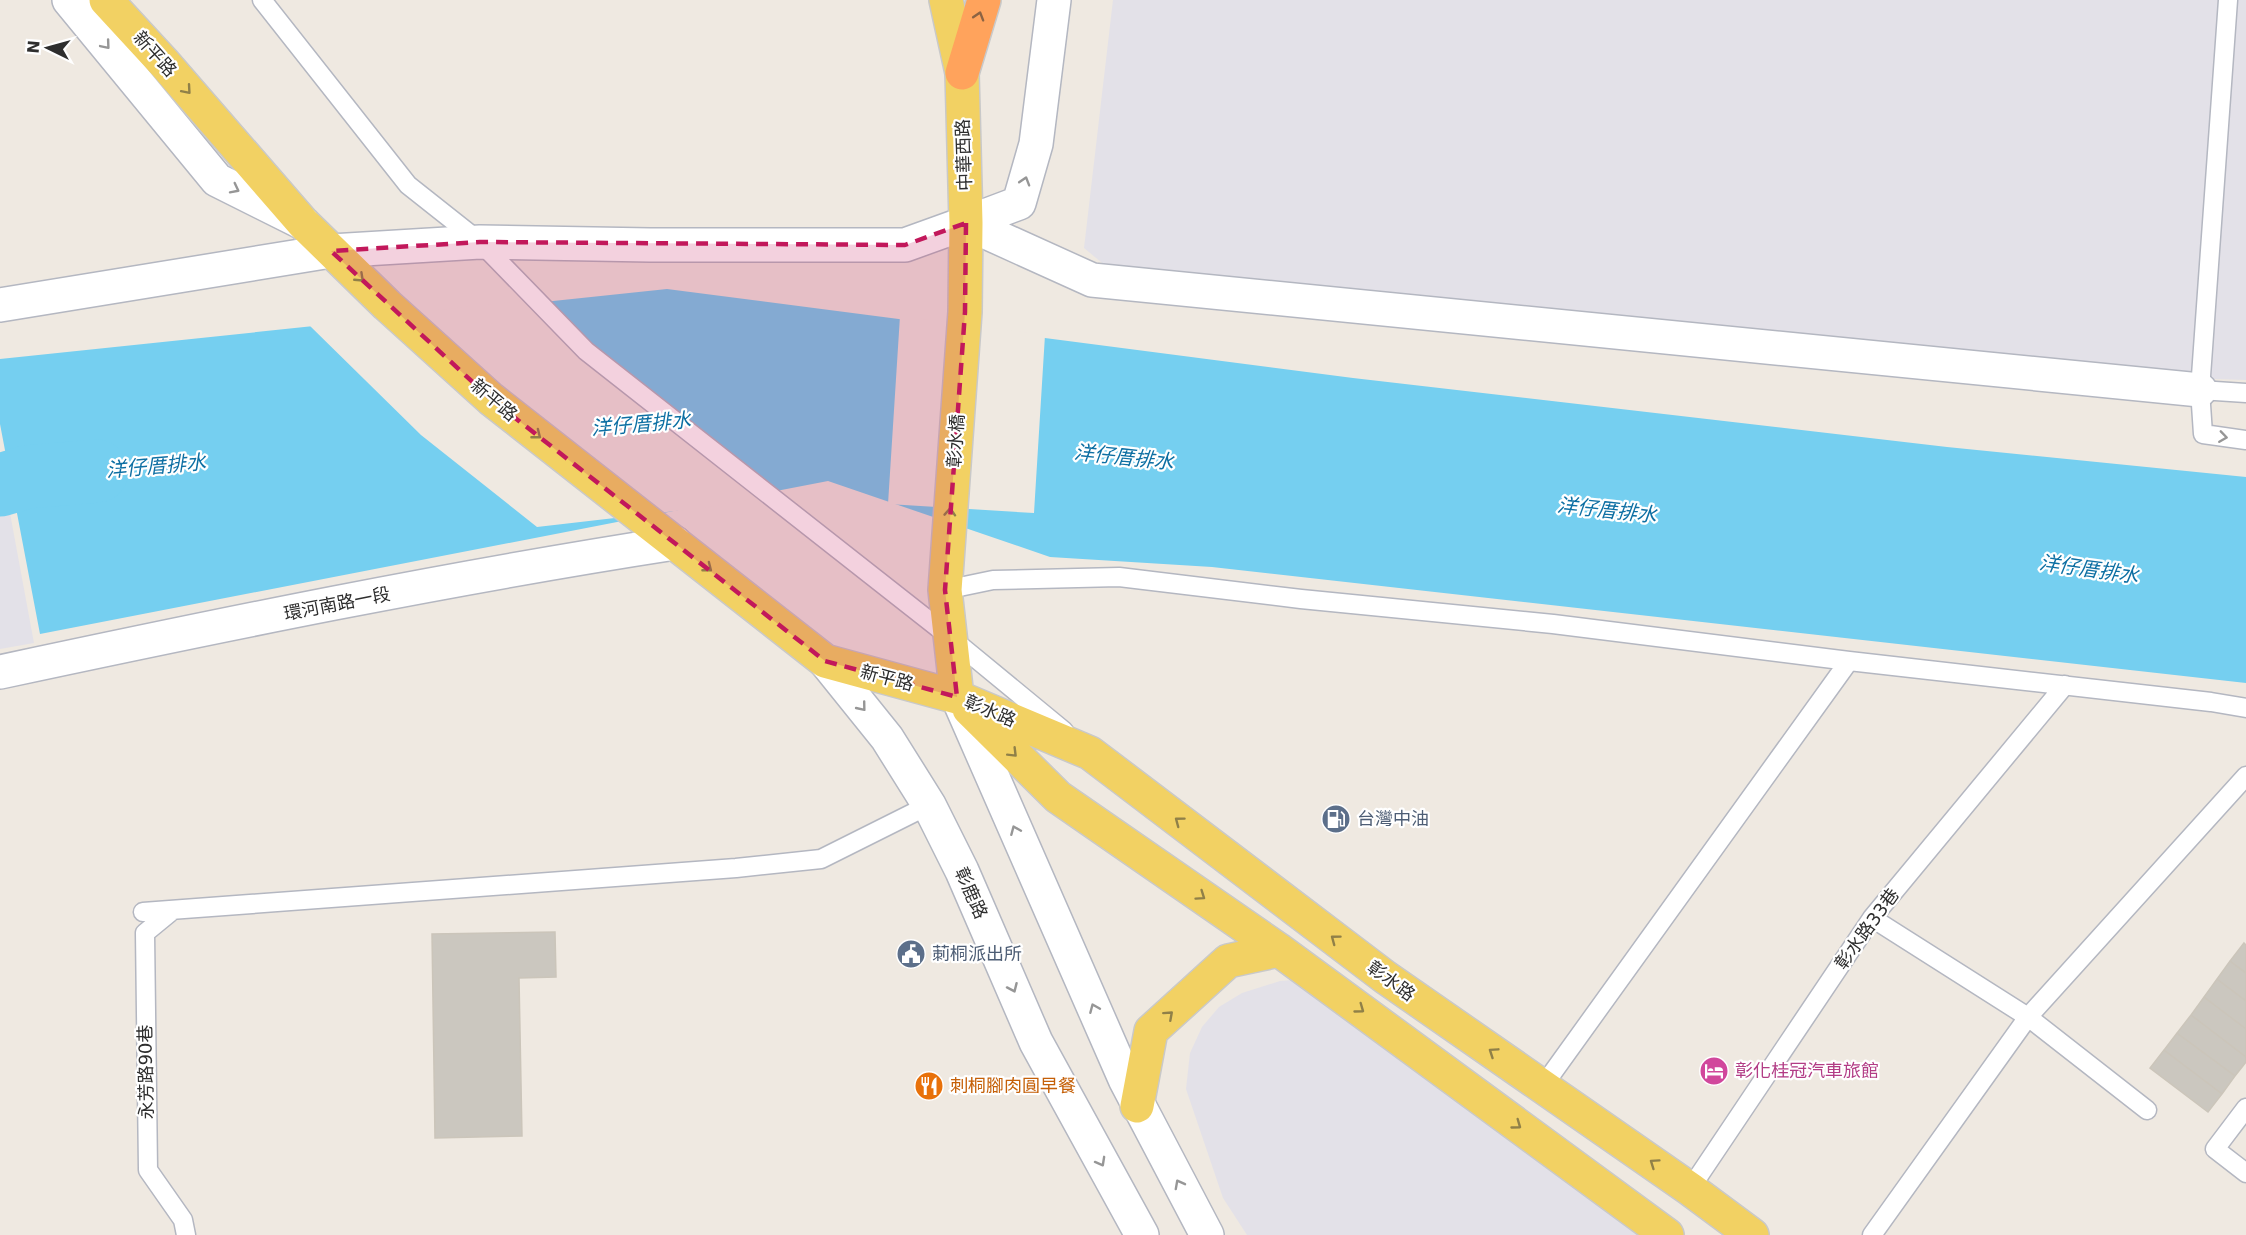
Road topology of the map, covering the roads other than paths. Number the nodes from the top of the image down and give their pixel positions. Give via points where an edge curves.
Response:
1 (69, 0) edge
2 (106, 0) edge
3 (262, 0) edge
4 (946, 0) edge
5 (984, 0) edge
6 (1054, 0) edge
7 (2228, 0) edge
8 (962, 73) junction
9 (966, 223) junction
10 (303, 224) junction
11 (480, 242) junction
12 (331, 251) junction
13 (0, 305) edge
14 (965, 312) joint
15 (2200, 390) junction
16 (2246, 393) edge
17 (2246, 440) edge
18 (675, 543) junction
19 (946, 580) junction
20 (951, 638) junction
21 (1849, 661) junction
22 (825, 662) junction
23 (0, 672) edge
24 (2065, 685) junction
25 (957, 697) junction
26 (2246, 708) edge
27 (1090, 753) junction
28 (2246, 776) edge
29 (929, 805) junction
30 (173, 910) junction
31 (143, 912) dead end
32 (1872, 918) junction
33 (1279, 950) junction
34 (2028, 1017) junction
35 (1543, 1086) junction
36 (1137, 1106) junction
37 (2246, 1108) edge
38 (2146, 1110) dead end
39 (2246, 1173) edge
40 (1690, 1189) junction
41 (186, 1235) edge
42 (1142, 1235) edge
43 (1207, 1235) edge
44 (1667, 1235) edge
45 (1752, 1235) edge
46 (1872, 1235) edge

1 -> 10 street via 217,180
2 -> 10 main road, 新平路
3 - 11 lane via 408,185
4 - 8 main road, 中華西路
8 -> 5 highway
9 -> 6 street via 1019,203 1036,144
7 - 15 lane
8 - 9 main road, 中華西路
9 - 11 street via 905,245
9 - 14 main road, 中華西路
9 - 15 street via 1092,280
10 - 12 main road, 新平路
11 - 12 street
11 - 20 lane via 586,351
12 - 13 street
12 -> 18 main road, 新平路 via 491,399
19 -> 14 main road, 彰水橋
15 - 16 lane
15 -> 17 lane via 2203,434
18 -> 22 main road, 新平路
18 - 23 street, 環河南路一段 via 196,630
19 - 20 main road
19 - 21 lane via 1119,577
20 - 25 main road
20 - 27 lane
21 - 24 lane
21 - 35 lane
22 - 25 main road, 新平路
22 -> 29 street, 彰鹿路 via 887,738
24 - 26 lane
24 - 32 lane, 彰水路33巷
25 - 27 main road, 彰水路
25 -> 33 main road, 彰水路 via 1058,797
36 -> 25 street
35 -> 27 main road, 彰水路 via 1385,977
28 - 34 lane
29 - 30 lane via 821,859
29 -> 42 street, 彰鹿路 via 1036,1041
30 - 31 lane
30 - 41 lane, 永芳路90巷 via 145,933 148,1170 183,1220
32 - 34 lane
32 - 40 lane, 彰水路33巷
36 -> 33 main road via 1151,1031 1228,961
33 -> 44 main road, 彰水路
34 - 38 lane
34 - 46 lane
40 -> 35 main road, 彰水路
43 -> 36 street
37 - 39 lane via 2215,1149
40 - 45 main road, 彰水路

